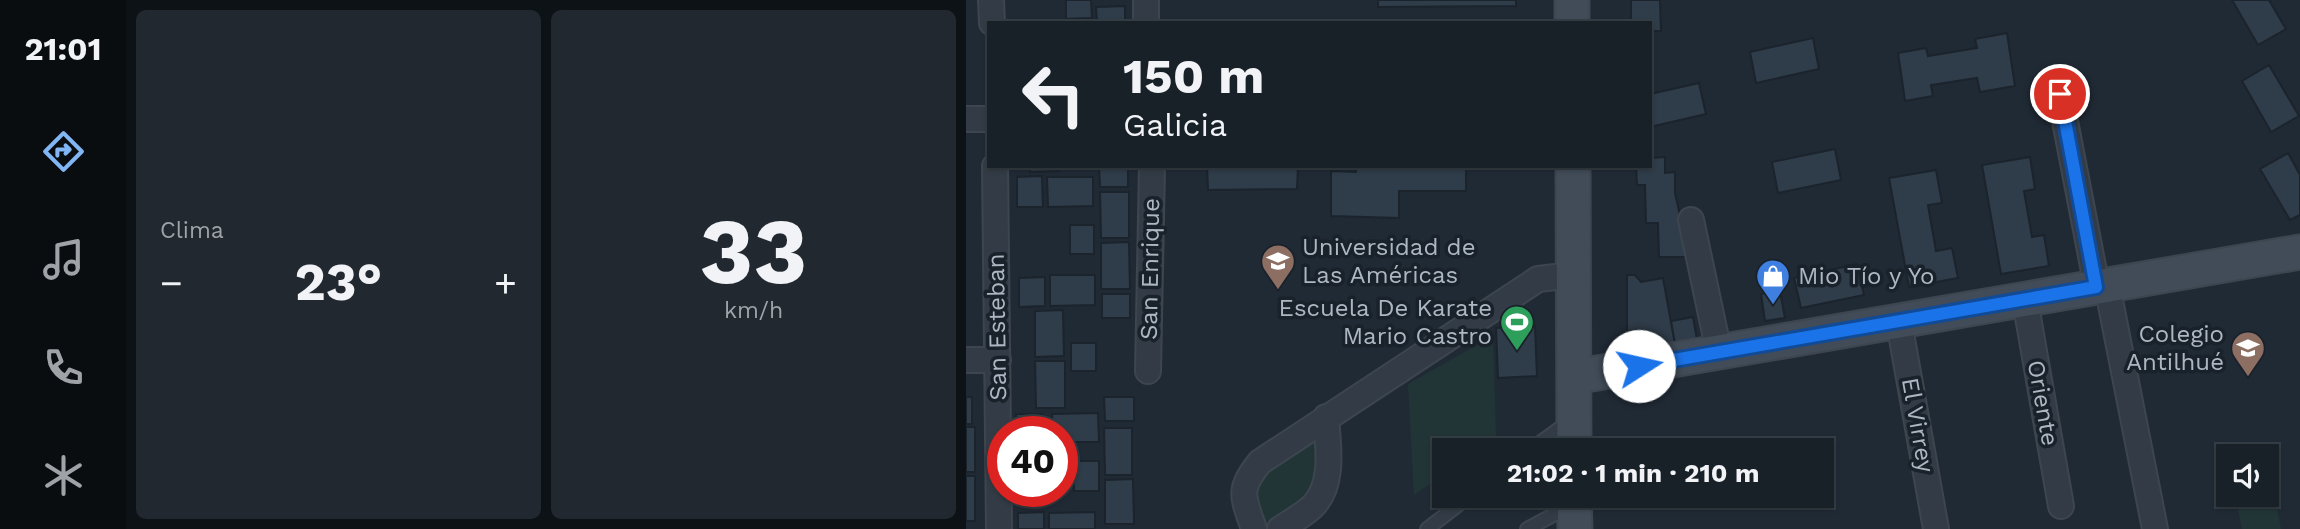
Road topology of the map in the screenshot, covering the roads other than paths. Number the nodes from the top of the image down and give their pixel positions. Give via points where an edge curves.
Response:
1 (991, 0) edge
2 (1146, 0) edge
3 (1572, 0) edge
4 (992, 21) edge
5 (1146, 21) edge
6 (1572, 21) edge
7 (2060, 94) dead end
8 (966, 119) edge
9 (987, 119) edge
10 (995, 168) edge
11 (1152, 168) edge
12 (1573, 168) edge
13 (1691, 220) dead end
14 (2300, 252) edge
15 (1573, 275) junction
16 (2102, 286) junction
17 (2025, 300) junction
18 (1902, 321) junction
19 (1719, 352) junction
20 (966, 360) edge
21 (998, 360) junction
22 (1148, 371) dead end
23 (1574, 377) junction
24 (1326, 417) junction
25 (1574, 434) edge
26 (2061, 506) dead end
27 (1454, 508) edge
28 (1575, 509) edge
29 (999, 529) edge
30 (1254, 529) edge
31 (1280, 529) edge
32 (1427, 529) edge
33 (1527, 529) edge
34 (1936, 529) edge
35 (2155, 529) edge

1 - 4 street
2 - 5 street
3 - 6 street
7 - 16 street
8 - 9 street
10 - 21 street, San Esteban
11 - 22 street, San Enrique
12 - 15 street
13 - 19 street
14 - 16 street
15 - 23 street
15 - 24 street via 1538,279
16 - 17 street
16 - 35 street
17 - 18 street
17 - 26 street, Oriente
18 - 19 street
18 - 34 street, El Virrey
19 - 23 street
20 - 21 street
21 - 29 street, San Esteban
23 - 25 street
24 - 30 street via 1260,461 1246,479 1244,500
24 - 31 street via 1329,458 1325,486 1313,506
27 - 32 lane
28 - 33 lane

